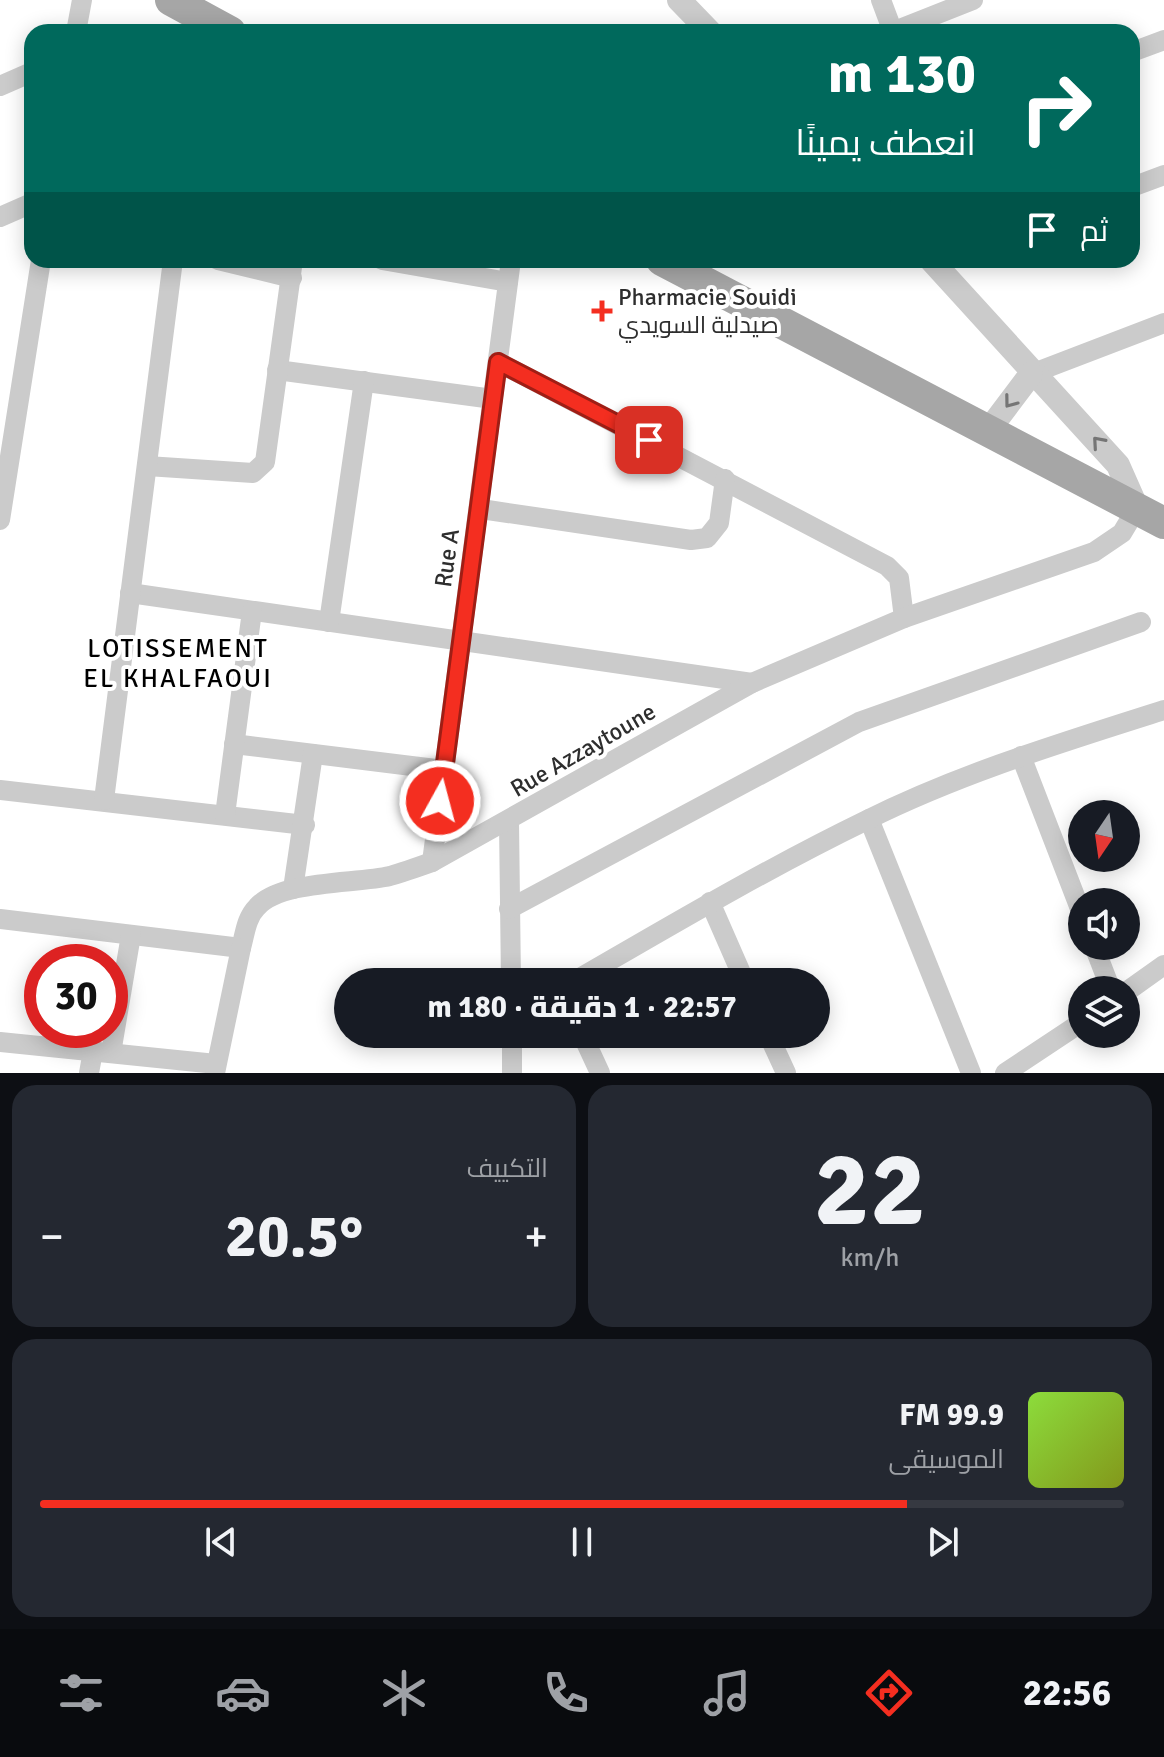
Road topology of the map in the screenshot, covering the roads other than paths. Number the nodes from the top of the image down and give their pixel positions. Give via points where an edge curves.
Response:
1 (82, 0) edge
2 (171, 0) edge
3 (679, 0) edge
4 (881, 0) edge
5 (973, 0) edge
6 (78, 24) edge
7 (215, 24) edge
8 (702, 24) edge
9 (889, 24) edge
10 (912, 24) edge
11 (1164, 40) edge
12 (1140, 49) edge
13 (24, 76) edge
14 (0, 86) edge
15 (1164, 175) edge
16 (1140, 184) edge
17 (24, 206) edge
18 (0, 217) edge
19 (40, 268) edge
20 (172, 268) edge
21 (428, 268) edge
22 (510, 268) edge
23 (677, 268) edge
24 (940, 268) edge
25 (293, 269) edge
26 (508, 282) junction
27 (1164, 323) edge
28 (498, 362) junction
29 (277, 370) junction
30 (1031, 374) junction
31 (364, 381) junction
32 (493, 399) junction
33 (988, 431) junction
34 (147, 466) junction
35 (725, 479) junction
36 (481, 509) junction
37 (1151, 516) edge
38 (0, 520) edge
39 (130, 593) junction
40 (252, 611) junction
41 (904, 618) junction
42 (329, 622) junction
43 (1141, 622) dead end
44 (461, 641) junction
45 (752, 683) junction
46 (1164, 710) edge
47 (234, 744) junction
48 (313, 754) junction
49 (1021, 756) junction
50 (444, 770) junction
51 (0, 790) edge
52 (104, 800) junction
53 (225, 815) junction
54 (869, 819) junction
55 (509, 822) junction
56 (305, 825) junction
57 (432, 862) junction
58 (1072, 888) edge
59 (293, 889) junction
60 (710, 902) junction
61 (509, 909) junction
62 (0, 919) edge
63 (131, 935) junction
64 (241, 948) junction
65 (1164, 965) edge
66 (511, 968) edge
67 (597, 968) edge
68 (739, 968) edge
69 (1140, 982) edge
70 (1068, 1031) edge
71 (0, 1042) edge
72 (512, 1048) edge
73 (588, 1048) edge
74 (774, 1048) edge
75 (102, 1052) junction
76 (216, 1068) edge
77 (89, 1073) edge
78 (512, 1073) edge
79 (600, 1073) edge
80 (786, 1073) edge
81 (971, 1073) edge
82 (1005, 1073) edge

1 - 6 street
2 - 7 main road
3 - 8 street
4 - 9 street
5 - 10 street
11 - 12 street
13 - 14 street
15 - 16 street
17 - 18 street
19 - 38 street
20 - 34 street
21 - 26 street
22 - 26 street, Rue A
23 - 33 main road
24 - 30 street
25 - 29 street
26 - 28 street, Rue A
27 - 30 street
28 - 32 street, Rue A
28 - 35 street
29 - 31 street
29 - 34 street via 265,462 253,473
30 -> 33 street
37 -> 30 street via 1118,465
31 - 32 street
31 - 42 street
32 - 36 street, Rue A
33 - 37 main road
34 - 39 street
35 - 36 street via 719,523 707,538 691,540
35 - 41 street via 887,566 899,578
36 - 44 street, Rue A
37 - 41 street, Rue Azzaytoune via 1094,552
39 - 40 street
39 - 52 street
40 - 42 street
40 - 47 street
41 - 45 street, Rue Azzaytoune
42 - 44 street
43 - 61 street via 859,722
44 - 45 street
44 - 50 street, Rue A
45 - 55 street, Rue Azzaytoune
46 - 49 street
47 - 48 street
47 - 53 street
48 - 50 street
48 - 56 street
49 - 54 street
49 - 58 street
50 - 57 street, Rue A
51 - 52 street
52 - 53 street
53 - 56 street
54 - 60 street
54 - 81 street
55 - 57 street, Rue Azzaytoune
55 - 61 street
56 - 59 street
57 - 59 street, Rue Azzaytoune via 390,876
59 - 64 street, Rue Azzaytoune via 258,905
60 - 67 street
60 - 68 street
61 - 66 street
62 - 63 street
63 - 64 street
63 - 75 street
64 - 76 street, Rue Azzaytoune
65 - 69 street
70 - 82 street
71 - 75 street
72 - 78 street
73 - 79 street
74 - 80 street
75 - 76 street
75 - 77 street

